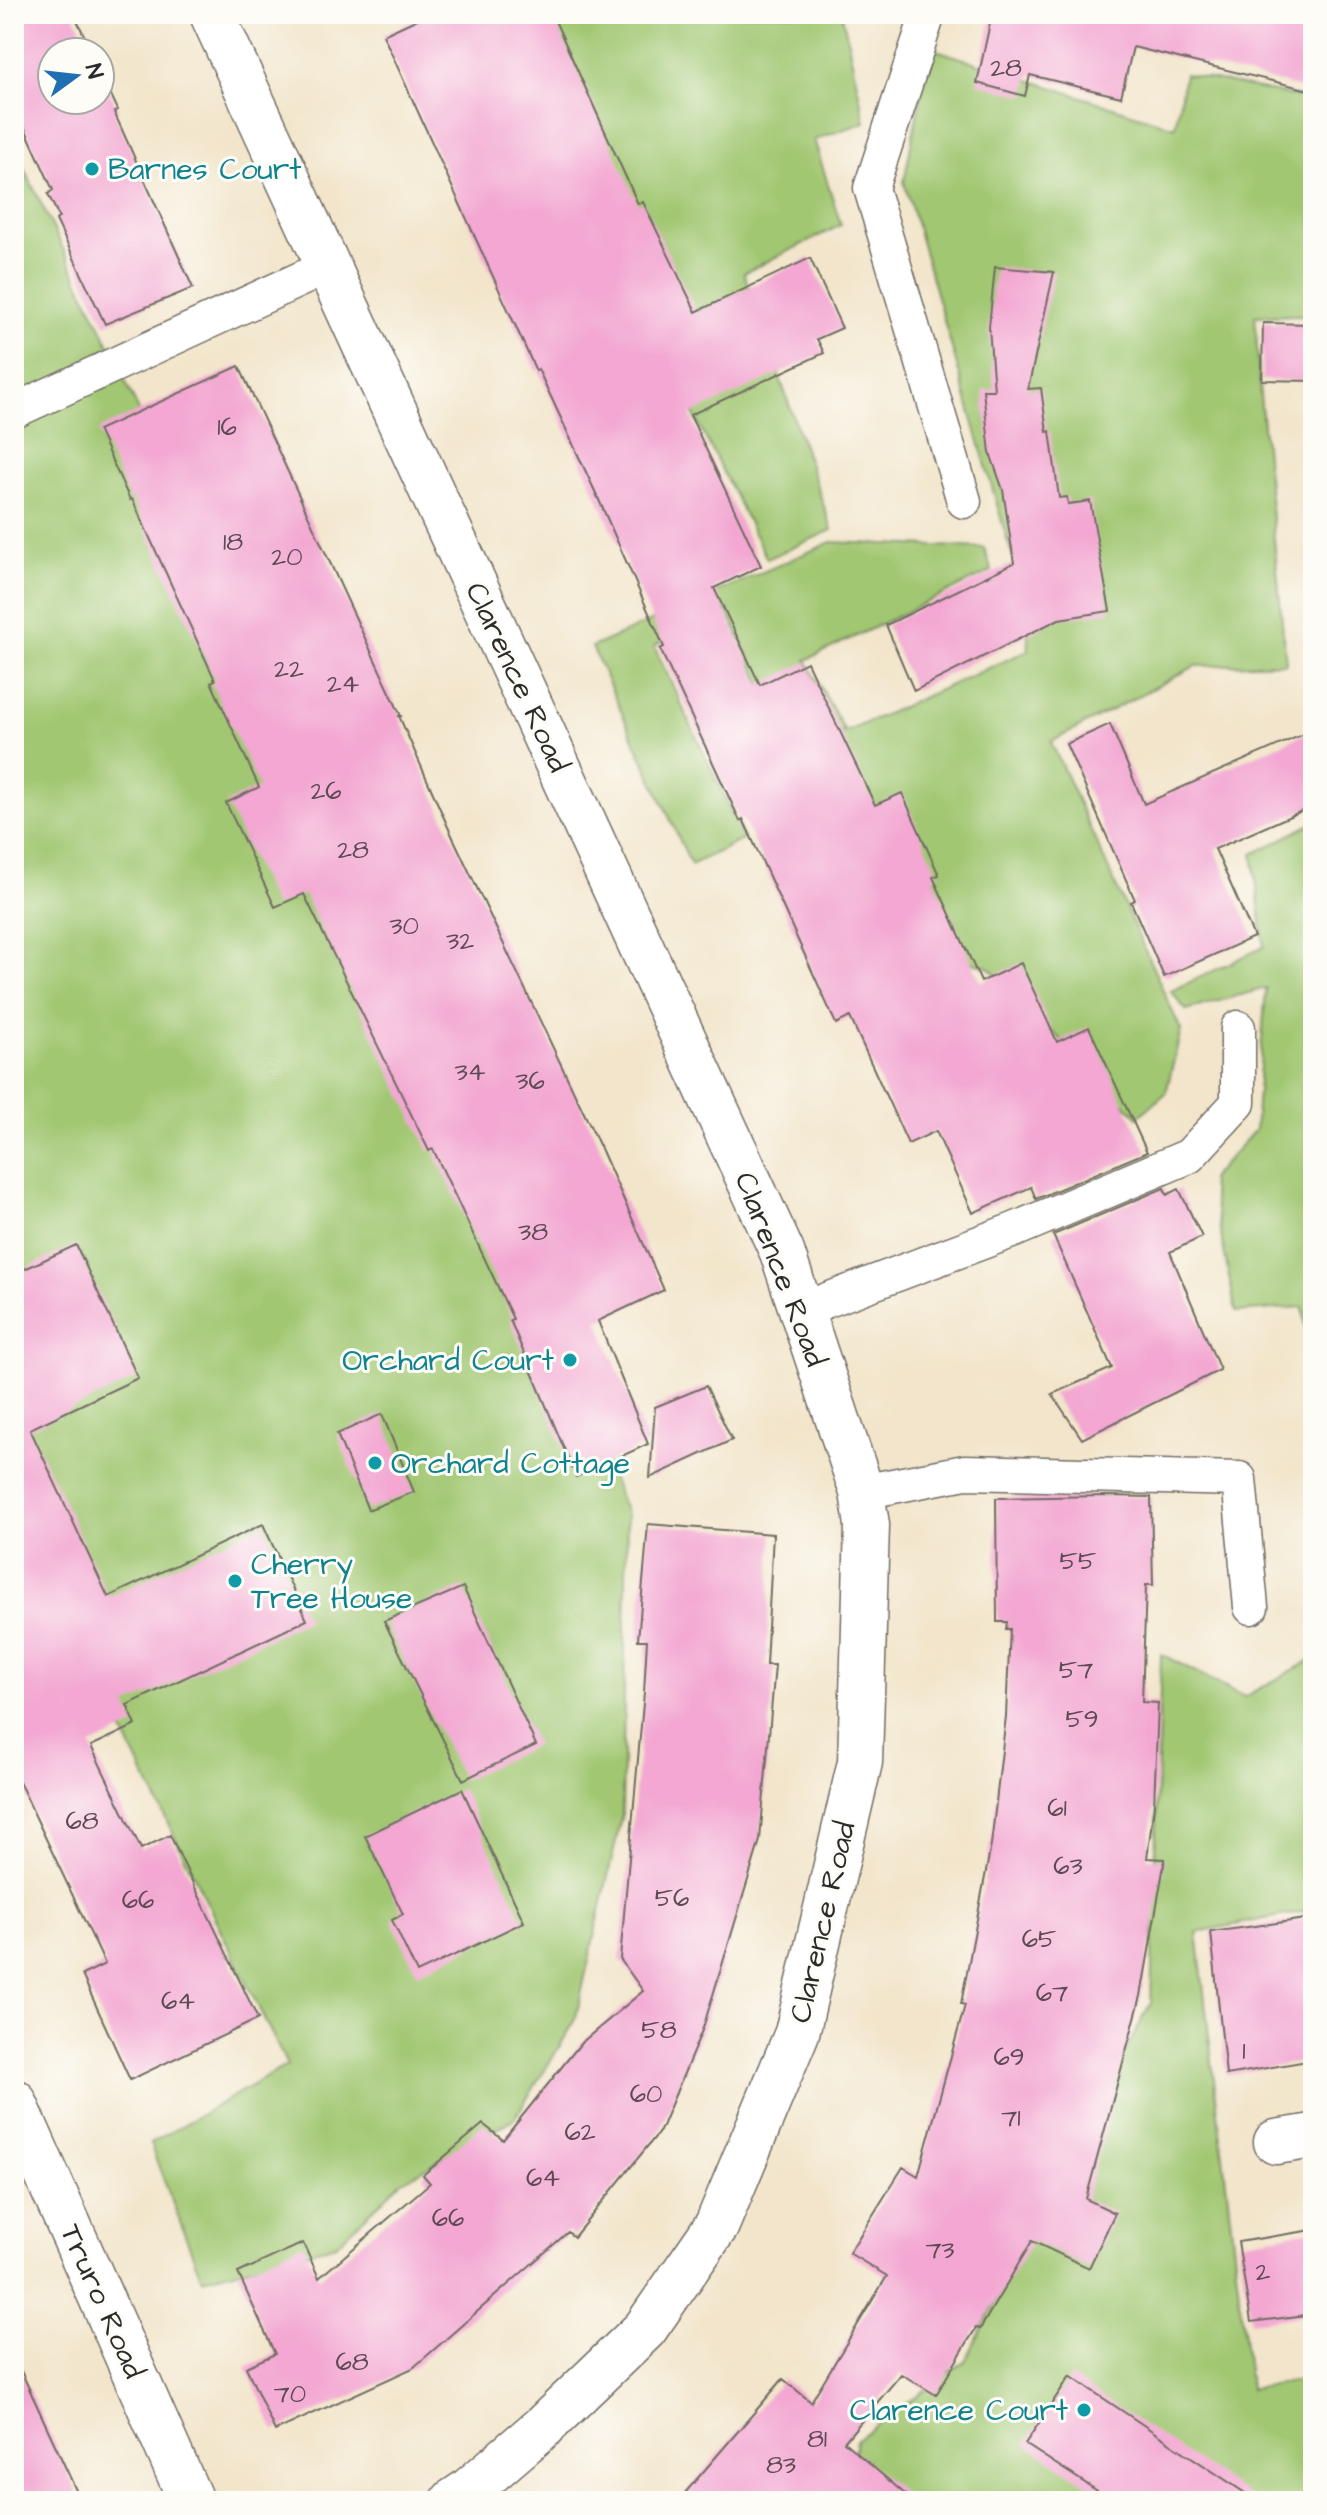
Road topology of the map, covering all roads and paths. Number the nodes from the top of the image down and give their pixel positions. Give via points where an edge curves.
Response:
1 (212, 14) edge
2 (928, 14) edge
3 (329, 266) junction
4 (14, 411) edge
5 (964, 501) dead end
6 (1238, 1028) dead end
7 (801, 1310) junction
8 (862, 1492) junction
9 (1251, 1607) dead end
10 (14, 2101) edge
11 (191, 2501) edge
12 (453, 2501) edge

1 - 3 street, Clarence Road
2 - 5 lane via 871,188
3 - 4 lane
3 - 7 street, Clarence Road via 782,1252
6 - 7 lane via 1238,1103 1189,1156 1014,1230
7 - 8 street, Clarence Road
8 - 9 lane via 965,1472 1239,1479
8 - 12 street, Clarence Road via 867,1525 860,1762 797,2033 717,2225 645,2329 545,2425
10 - 11 street, Truro Road

